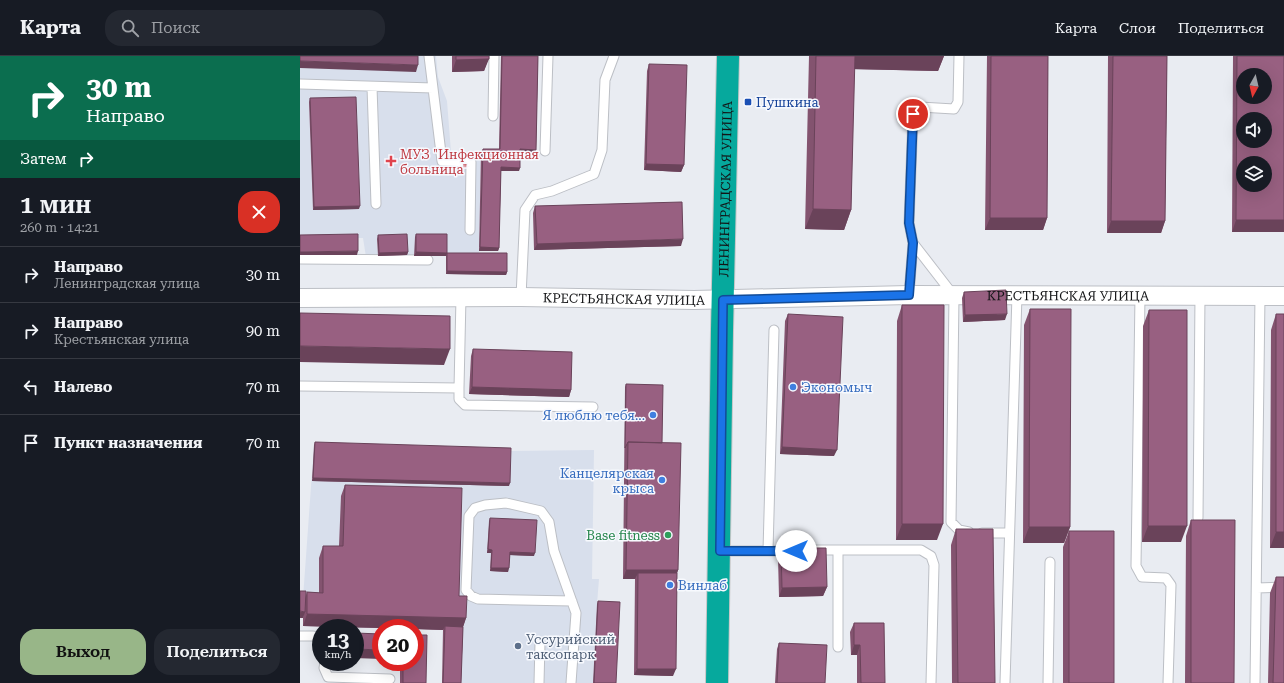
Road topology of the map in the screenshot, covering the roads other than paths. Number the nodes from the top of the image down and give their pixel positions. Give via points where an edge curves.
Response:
1 (429, 56) edge
2 (494, 56) edge
3 (548, 56) edge
4 (614, 56) edge
5 (728, 56) edge
6 (960, 56) edge
7 (300, 84) edge
8 (372, 87) junction
9 (433, 88) junction
10 (492, 116) dead end
11 (545, 151) dead end
12 (376, 204) dead end
13 (470, 230) dead end
14 (913, 243) junction
15 (300, 259) edge
16 (428, 260) dead end
17 (909, 295) junction
18 (1017, 295) junction
19 (954, 296) junction
20 (1140, 296) junction
21 (1200, 296) junction
22 (1260, 296) junction
23 (1284, 296) edge
24 (461, 297) junction
25 (521, 297) junction
26 (300, 298) edge
27 (723, 300) junction
28 (774, 330) dead end
29 (300, 386) edge
30 (459, 388) junction
31 (593, 408) dead end
32 (1198, 518) edge
33 (1009, 533) junction
34 (838, 550) junction
35 (720, 551) junction
36 (768, 551) junction
37 (1050, 562) dead end
38 (1284, 587) edge
39 (1257, 588) junction
40 (572, 601) junction
41 (300, 636) edge
42 (312, 636) edge
43 (540, 643) dead end
44 (838, 647) dead end
45 (325, 671) edge
46 (390, 679) dead end
47 (539, 683) edge
48 (571, 683) edge
49 (717, 683) edge
50 (931, 683) edge
51 (1005, 683) edge
52 (1048, 683) edge
53 (1168, 683) edge
54 (1255, 683) edge

1 - 9 lane
2 - 10 lane
3 - 11 lane
4 - 25 lane via 605,80 602,150 594,174 535,195 525,210
5 - 27 highway, ЛЕНИНГРАДСКАЯ УЛИЦА
6 - 14 lane via 958,102 954,109 920,107 913,114 909,223
7 - 8 lane
8 - 9 lane
8 - 12 lane
9 - 13 lane via 442,161 471,162
14 - 17 lane
14 - 19 lane
15 - 16 lane
17 - 19 street, КРЕСТЬЯНСКАЯ УЛИЦА
17 - 27 street, КРЕСТЬЯНСКАЯ УЛИЦА
18 - 19 street, КРЕСТЬЯНСКАЯ УЛИЦА
18 - 20 street, КРЕСТЬЯНСКАЯ УЛИЦА
18 - 33 lane
19 - 33 lane via 951,522 959,530
20 - 21 street, КРЕСТЬЯНСКАЯ УЛИЦА
20 - 53 lane via 1136,566 1142,577 1166,578 1171,585
21 - 22 street, КРЕСТЬЯНСКАЯ УЛИЦА
21 - 32 lane
22 - 23 street, КРЕСТЬЯНСКАЯ УЛИЦА
22 - 39 lane
24 - 25 street, КРЕСТЬЯНСКАЯ УЛИЦА
24 - 26 street, КРЕСТЬЯНСКАЯ УЛИЦА
24 - 30 lane
25 - 27 street, КРЕСТЬЯНСКАЯ УЛИЦА
27 - 35 highway, ЛЕНИНГРАДСКАЯ УЛИЦА
28 - 36 lane
29 - 30 lane
30 - 31 lane via 459,399 465,405
33 - 51 lane
34 - 36 lane
34 - 44 lane
34 - 50 lane via 921,550 931,556 934,565
35 - 36 lane
35 - 49 highway, ЛЕНИНГРАДСКАЯ УЛИЦА
37 - 52 lane
38 - 39 lane
39 - 54 lane
40 - 40 lane via 554,551 549,522 541,512 506,503 475,508 469,516 466,590 471,596 478,599
40 - 48 lane via 576,613
41 - 42 lane
43 - 47 lane
45 - 46 lane via 328,677

